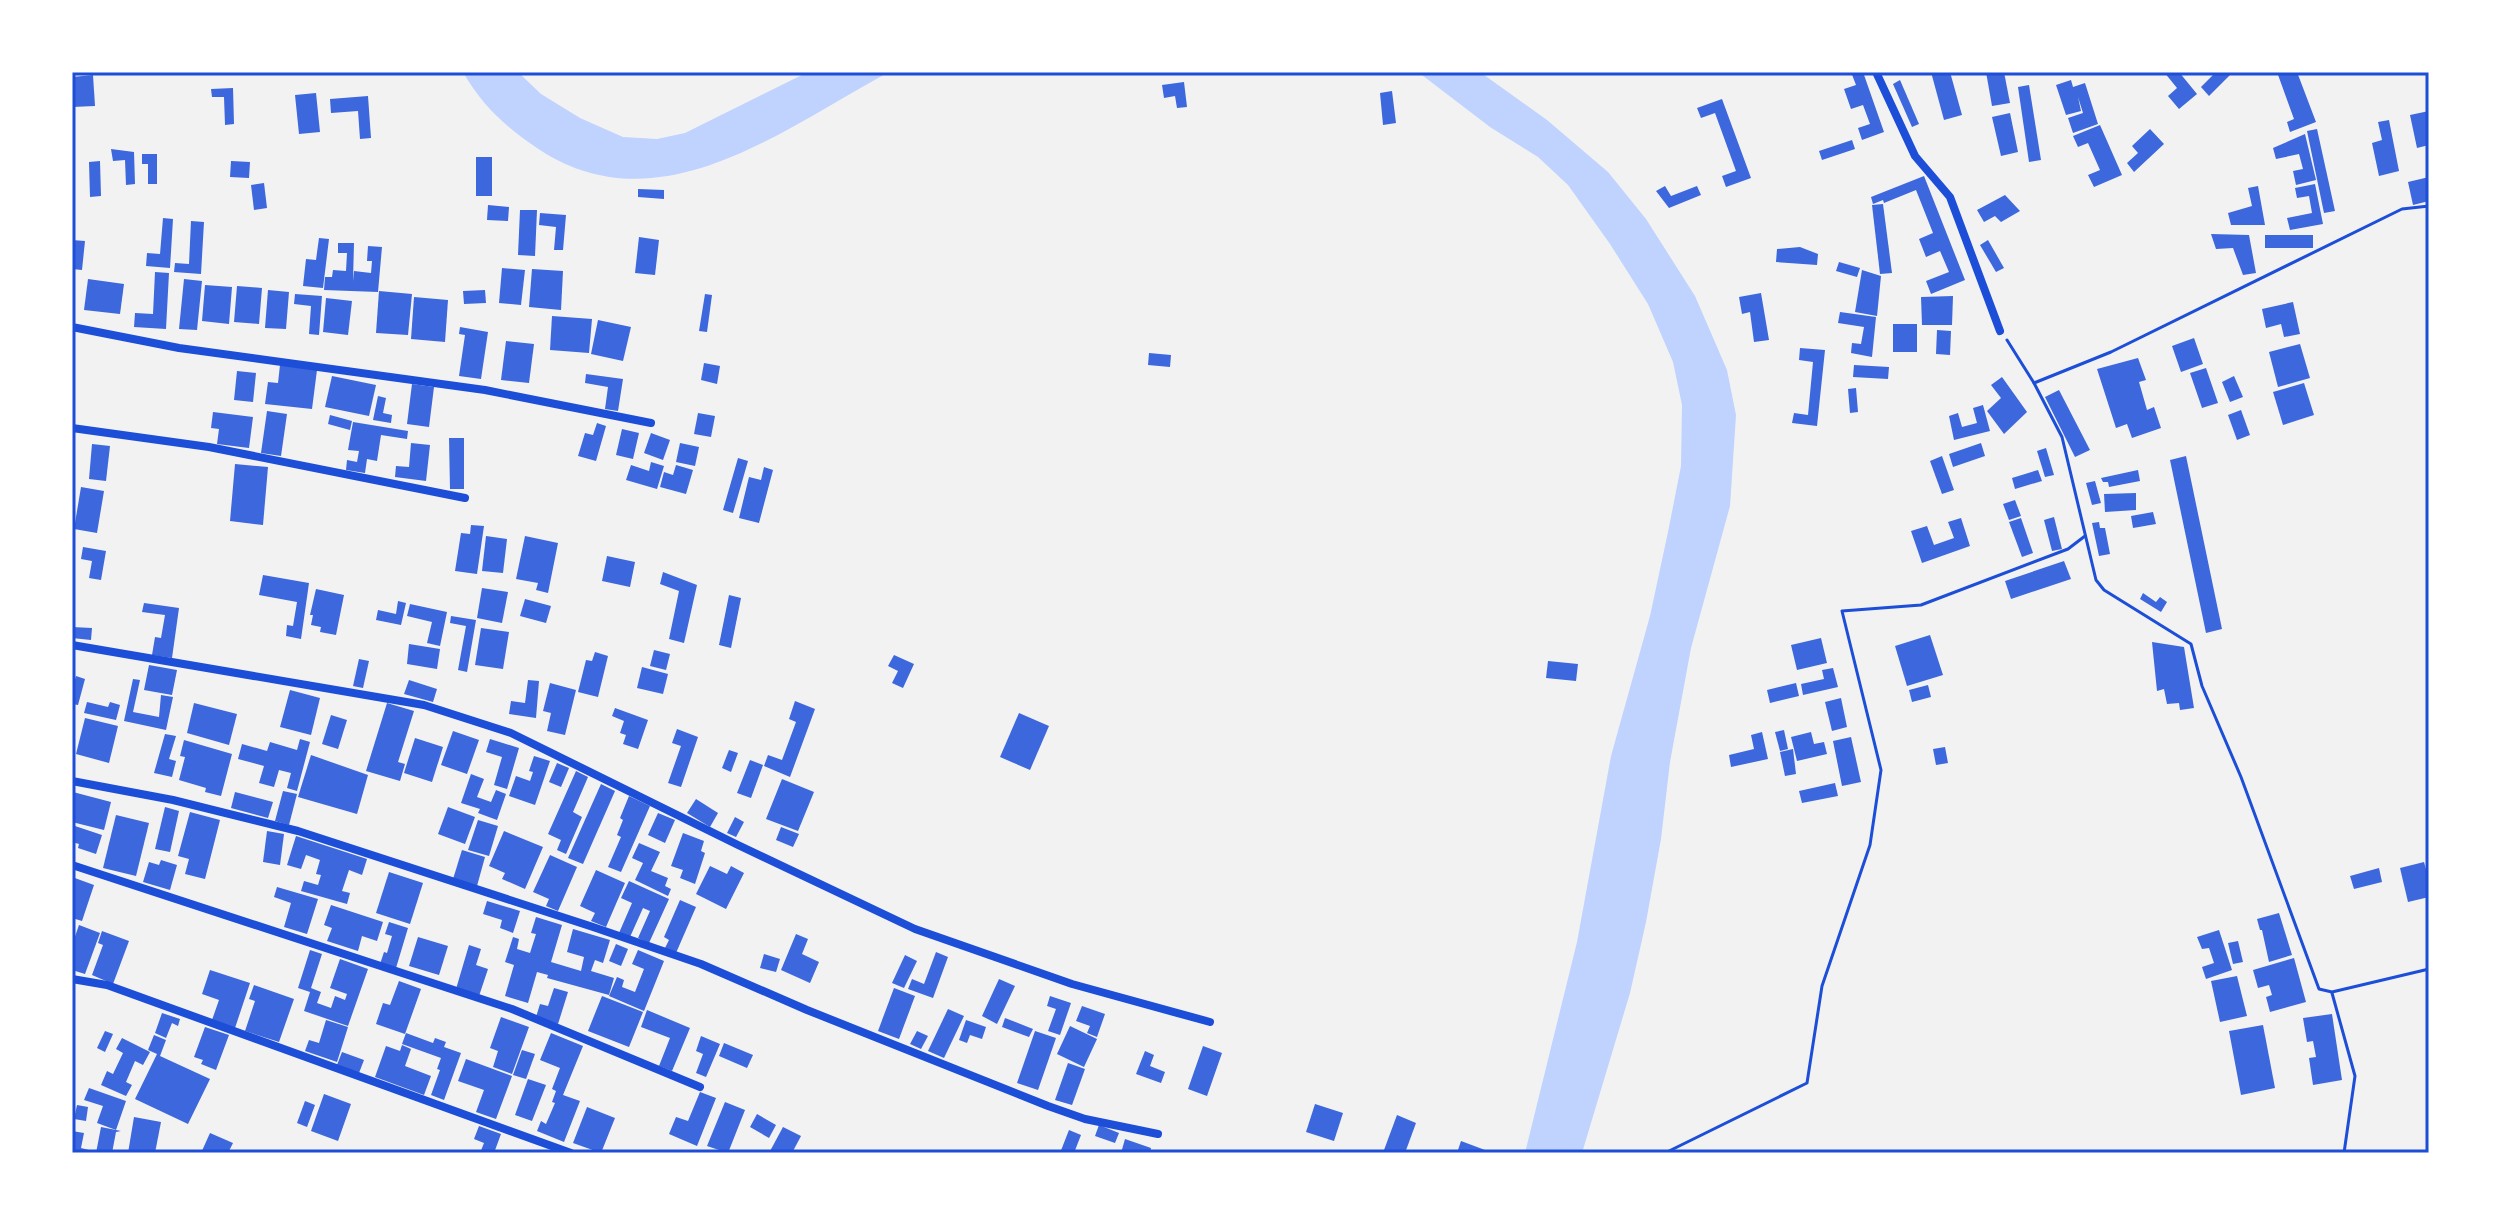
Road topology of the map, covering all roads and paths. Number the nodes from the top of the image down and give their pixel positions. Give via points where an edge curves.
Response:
1 (1876, 72) edge
2 (2429, 206) edge
3 (72, 327) edge
4 (2000, 331) joint
5 (2034, 383) junction
6 (651, 423) dead end
7 (72, 428) edge
8 (465, 498) dead end
9 (2085, 536) junction
10 (72, 645) edge
11 (72, 781) edge
12 (72, 865) edge
13 (2429, 969) edge
14 (72, 979) edge
15 (2332, 992) junction
16 (1210, 1022) dead end
17 (700, 1087) dead end
18 (1158, 1134) dead end
19 (571, 1153) edge
20 (1665, 1153) edge
21 (2344, 1153) edge

1 - 4 street via 1915,156 1950,197
2 - 5 path via 2402,209 2138,339
3 - 6 street via 179,348 485,390
4 - 5 path
5 - 9 path via 2062,437
7 - 8 street via 209,447
9 - 15 path via 2096,580 2104,590 2191,644 2202,686 2319,989
9 - 20 path via 2068,549 1921,605 1842,611 1881,770 1870,845 1822,986 1807,1083
10 - 16 street via 424,705 511,733 915,929 1072,984
11 - 18 street via 187,803 389,859 701,964 1048,1106
12 - 17 street via 512,1009
13 - 15 path
14 - 19 street via 107,985
15 - 21 path via 2355,1076

